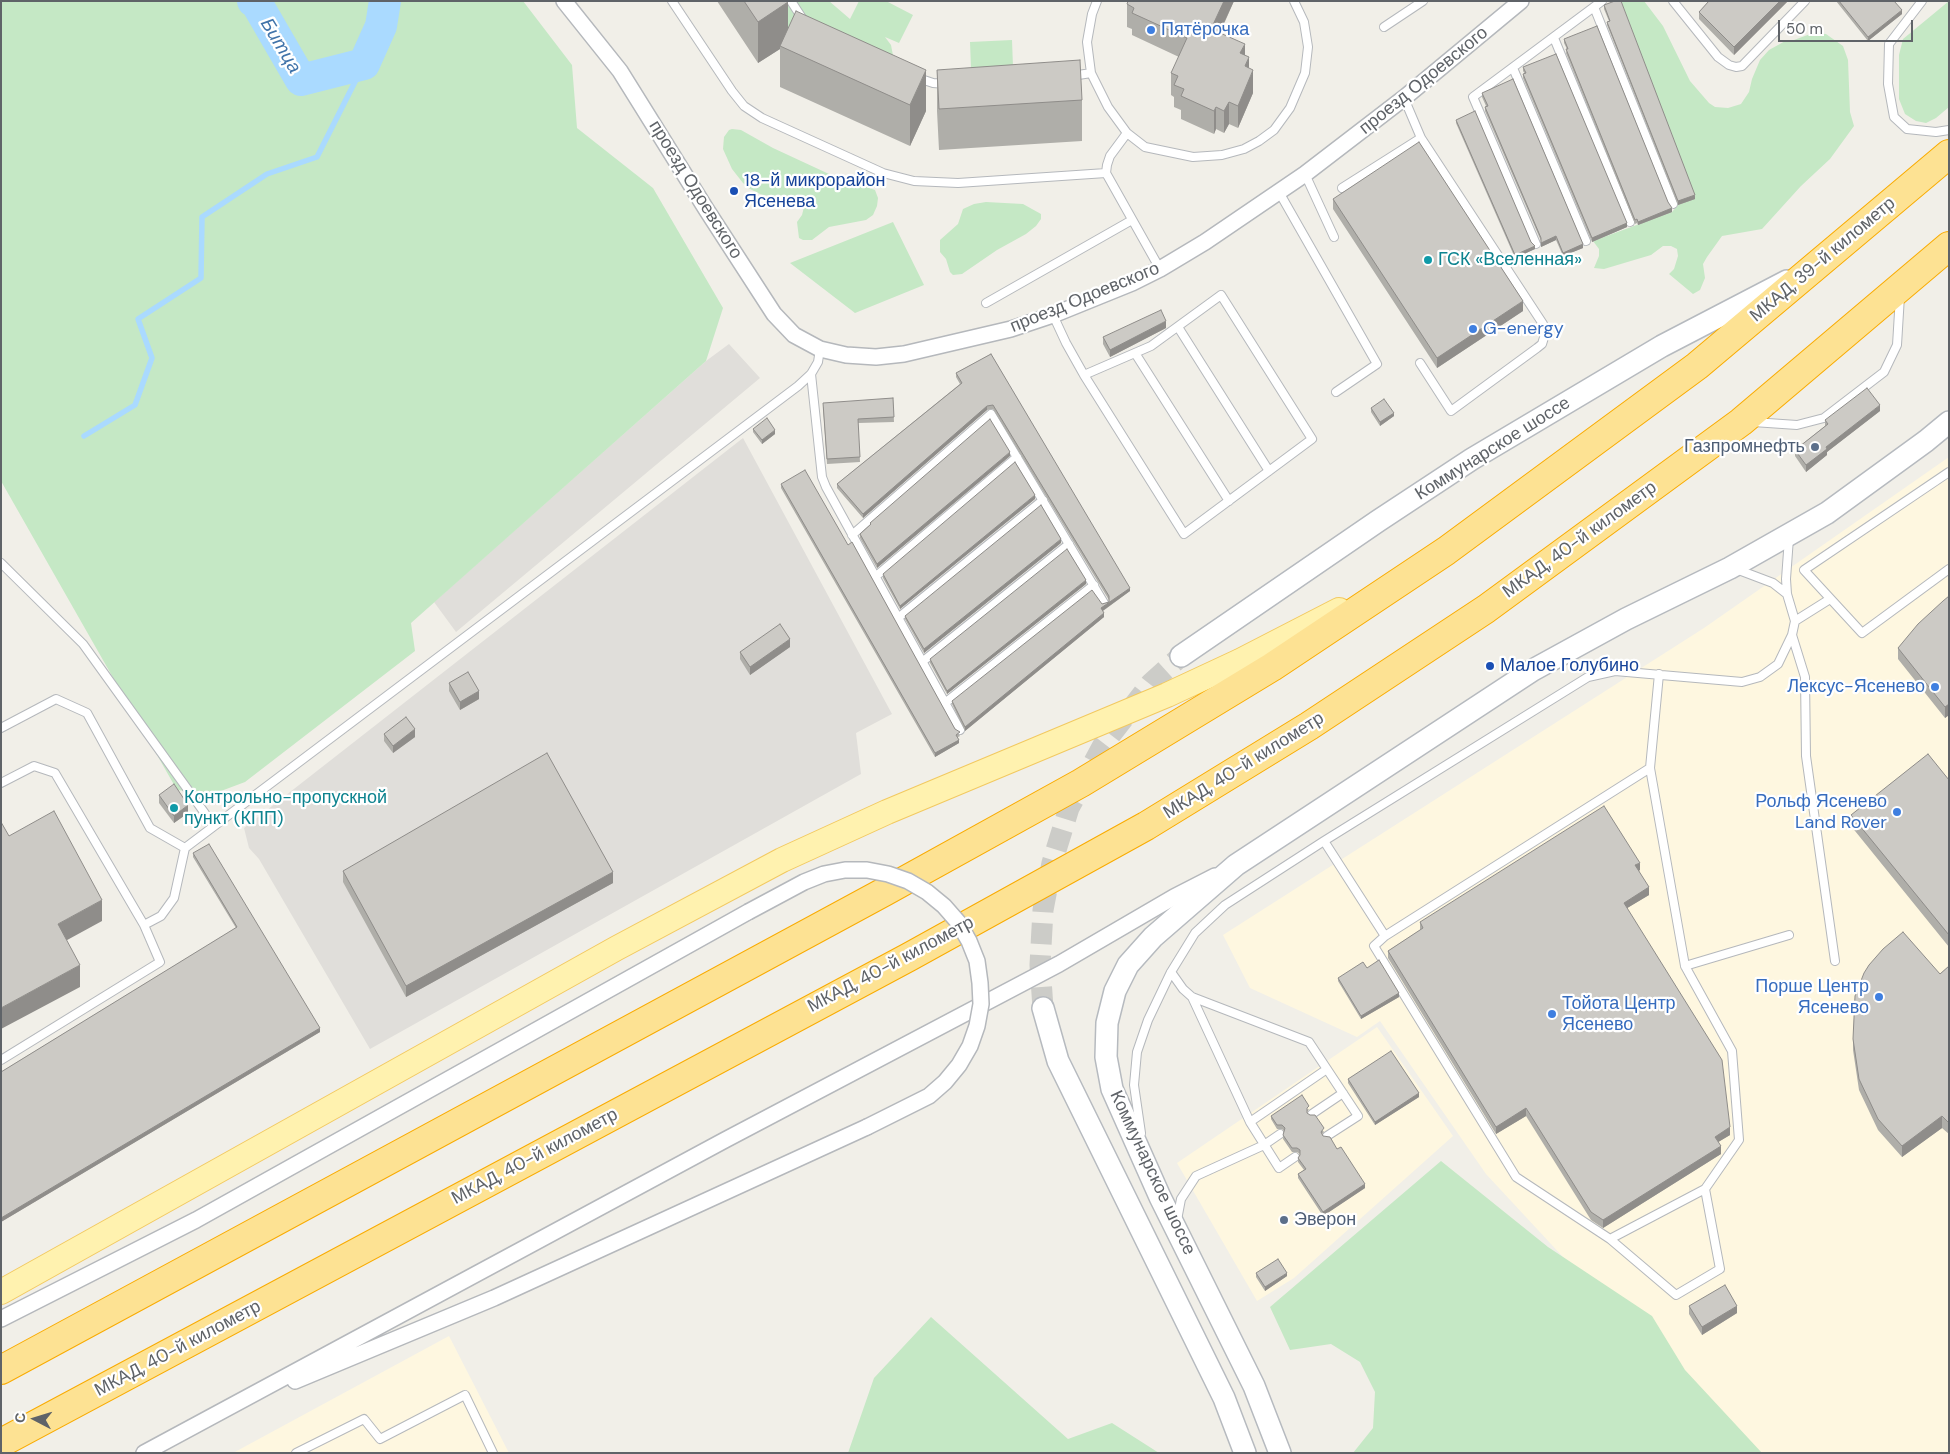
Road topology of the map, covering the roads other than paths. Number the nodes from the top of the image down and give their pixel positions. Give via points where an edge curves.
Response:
1 (564, 1) edge
2 (672, 1) edge
3 (790, 1) edge
4 (1097, 1) edge
5 (1294, 1) edge
6 (1423, 1) edge
7 (1521, 1) edge
8 (1602, 1) edge
9 (1672, 1) edge
10 (1805, 1) edge
11 (1921, 2) edge
12 (1594, 7) junction
13 (805, 22) edge
14 (1384, 27) dead end
15 (1554, 38) junction
16 (1513, 68) junction
17 (1091, 73) junction
18 (913, 76) edge
19 (1062, 77) edge
20 (958, 84) edge
21 (1404, 98) junction
22 (1949, 130) edge
23 (1127, 133) junction
24 (1421, 138) junction
25 (1949, 154) edge
26 (1106, 173) junction
27 (1305, 174) junction
28 (1342, 188) dead end
29 (1279, 192) junction
30 (1673, 204) dead end
31 (1132, 220) junction
32 (1630, 222) dead end
33 (1334, 237) dead end
34 (1586, 241) dead end
35 (1536, 244) edge
36 (1949, 246) edge
37 (1818, 265) junction
38 (1160, 269) junction
39 (1901, 287) junction
40 (986, 303) dead end
41 (1053, 315) junction
42 (1178, 326) junction
43 (820, 349) junction
44 (1135, 353) junction
45 (1420, 363) dead end
46 (811, 374) junction
47 (1084, 375) junction
48 (1336, 392) dead end
49 (1741, 422) junction
50 (1949, 423) edge
51 (1016, 457) junction
52 (1269, 471) junction
53 (1949, 472) edge
54 (1042, 500) junction
55 (1228, 501) junction
56 (852, 535) junction
57 (1789, 536) junction
58 (1069, 544) junction
59 (1, 563) edge
60 (1730, 568) junction
61 (1949, 569) edge
62 (1417, 571) junction
63 (875, 577) junction
64 (1094, 585) junction
65 (1787, 594) junction
66 (1830, 599) junction
67 (1104, 603) edge
68 (898, 618) junction
69 (1794, 621) junction
70 (1792, 635) junction
71 (1181, 656) tunnel mouth
72 (922, 662) junction
73 (1659, 674) junction
74 (945, 703) junction
75 (1, 728) edge
76 (960, 730) edge
77 (1650, 768) junction
78 (1, 783) edge
79 (214, 826) junction
80 (1324, 841) junction
81 (185, 848) junction
82 (1236, 865) junction
83 (144, 925) junction
84 (1790, 935) dead end
85 (1385, 936) junction
86 (1835, 961) dead end
87 (1684, 966) junction
88 (1171, 972) junction
89 (1192, 997) junction
90 (1043, 1008) tunnel mouth
91 (1, 1060) edge
92 (1327, 1069) junction
93 (1343, 1093) junction
94 (1312, 1114) edge
95 (1250, 1122) junction
96 (1280, 1134) dead end
97 (1327, 1136) edge
98 (1264, 1145) junction
99 (1295, 1157) dead end
100 (1704, 1189) junction
101 (1160, 1197) junction
102 (1176, 1228) junction
103 (1610, 1239) junction
104 (1, 1292) edge
105 (1, 1319) edge
106 (1, 1370) edge
107 (218, 1413) junction
108 (1, 1444) edge
109 (144, 1453) edge
110 (296, 1453) edge
111 (494, 1453) edge
112 (1245, 1453) edge
113 (1280, 1453) edge

1 - 43 street, проезд Одоевского via 620,71 774,314 794,335
2 - 26 lane via 744,106 762,118 883,173 914,180 958,183
3 - 13 lane
4 - 17 lane via 1088,42
5 - 23 lane via 1304,22 1308,48 1305,73 1290,108 1274,130 1244,149 1194,157 1145,147
6 - 14 lane
7 - 21 street, проезд Одоевского
8 - 12 lane
9 - 10 lane via 1718,57 1736,67 1742,66
11 - 22 lane via 1889,44 1888,84 1894,117 1907,129
12 - 15 lane
12 - 30 lane
15 - 16 lane
15 - 32 lane
16 - 34 lane
16 - 35 lane via 1473,98
17 - 19 lane
17 - 23 lane via 1108,107
18 - 20 lane via 933,83
21 - 24 lane
21 - 27 street, проезд Одоевского
23 - 26 lane via 1110,156
24 - 28 lane
24 - 45 lane via 1546,330 1538,348 1451,411
25 - 37 highway, МКАД, 39-й километр
26 - 31 lane
27 - 29 street, проезд Одоевского
27 - 33 lane
29 - 38 street, проезд Одоевского
29 - 48 lane via 1377,364
31 - 38 lane
31 - 40 lane
36 - 39 highway
37 - 62 highway, МКАД, 39-й километр via 1698,366
37 - 71 main road, Коммунарское шоссе via 1662,346 1472,459
38 - 41 street, проезд Одоевского
39 - 49 highway
39 - 49 lane via 1896,345 1884,372 1824,418 1797,425
41 - 43 street, проезд Одоевского via 1011,329 904,354 876,357
41 - 47 lane
42 - 44 lane via 1151,346
42 - 52 lane
42 - 52 lane via 1222,295 1312,439
43 - 46 lane via 818,362
44 - 47 lane
44 - 55 lane
46 - 56 lane via 822,476
46 - 79 lane
47 - 55 lane via 1184,534
49 - 108 highway, МКАД, 40-й километр via 1486,609 1309,726 1146,826
50 - 57 main road, Коммунарское шоссе via 1827,513
51 - 54 lane
51 - 56 lane via 991,414
51 - 63 lane
52 - 55 lane
53 - 66 lane via 1804,570
54 - 58 lane
54 - 68 lane
56 - 63 lane
57 - 60 main road, Коммунарское шоссе
57 - 65 lane
58 - 64 lane
58 - 72 lane
59 - 79 lane via 83,644
60 - 65 lane via 1773,583
60 - 82 main road, Коммунарское шоссе via 1626,619 1533,670
61 - 66 lane via 1862,633
62 - 104 main road via 1167,695 887,812 782,860 617,948
62 - 106 highway via 1272,667 1080,783
63 - 68 lane
64 - 67 lane
64 - 74 lane
65 - 69 lane
66 - 69 lane
68 - 72 lane
69 - 70 lane
70 - 73 lane via 1778,664 1760,677 1742,682
70 - 86 lane via 1805,677 1806,756
72 - 74 lane
73 - 77 lane
73 - 80 lane via 1615,670 1588,677
74 - 76 lane
75 - 81 lane via 56,699 87,713 150,828
77 - 85 lane
77 - 87 lane
78 - 83 lane via 34,766 55,772
79 - 81 lane
80 - 85 lane
80 - 88 lane via 1225,906 1195,933
81 - 83 lane via 174,898 161,916
82 - 101 main road, Коммунарское шоссе via 1153,937 1128,966 1115,991 1107,1023 1106,1057 1112,1089
82 - 107 street via 1059,964
83 - 91 lane via 160,962
84 - 87 lane
85 - 103 lane via 1374,946 1516,1177
87 - 100 lane via 1732,1051 1739,1140
88 - 89 lane
88 - 101 lane via 1137,1052 1134,1086 1140,1129
89 - 92 lane via 1309,1042
89 - 95 lane
90 - 112 main road, Коммунарское шоссе via 1058,1061 1224,1398
92 - 93 lane
92 - 95 lane
93 - 94 lane
93 - 97 lane via 1358,1116
95 - 98 lane
96 - 98 lane
98 - 99 lane via 1279,1168
98 - 102 lane via 1196,1176 1181,1199
100 - 103 lane
100 - 103 lane via 1720,1269 1676,1295
101 - 102 main road, Коммунарское шоссе
102 - 113 main road, Коммунарское шоссе via 1254,1386
105 - 107 street, bridge via 196,1220 804,882 838,872 867,870 888,874 928,892 958,922 977,961 981,997 977,1026 959,1065 929,1096 494,1298
107 - 109 street
110 - 111 lane via 364,1419 380,1439 466,1395

